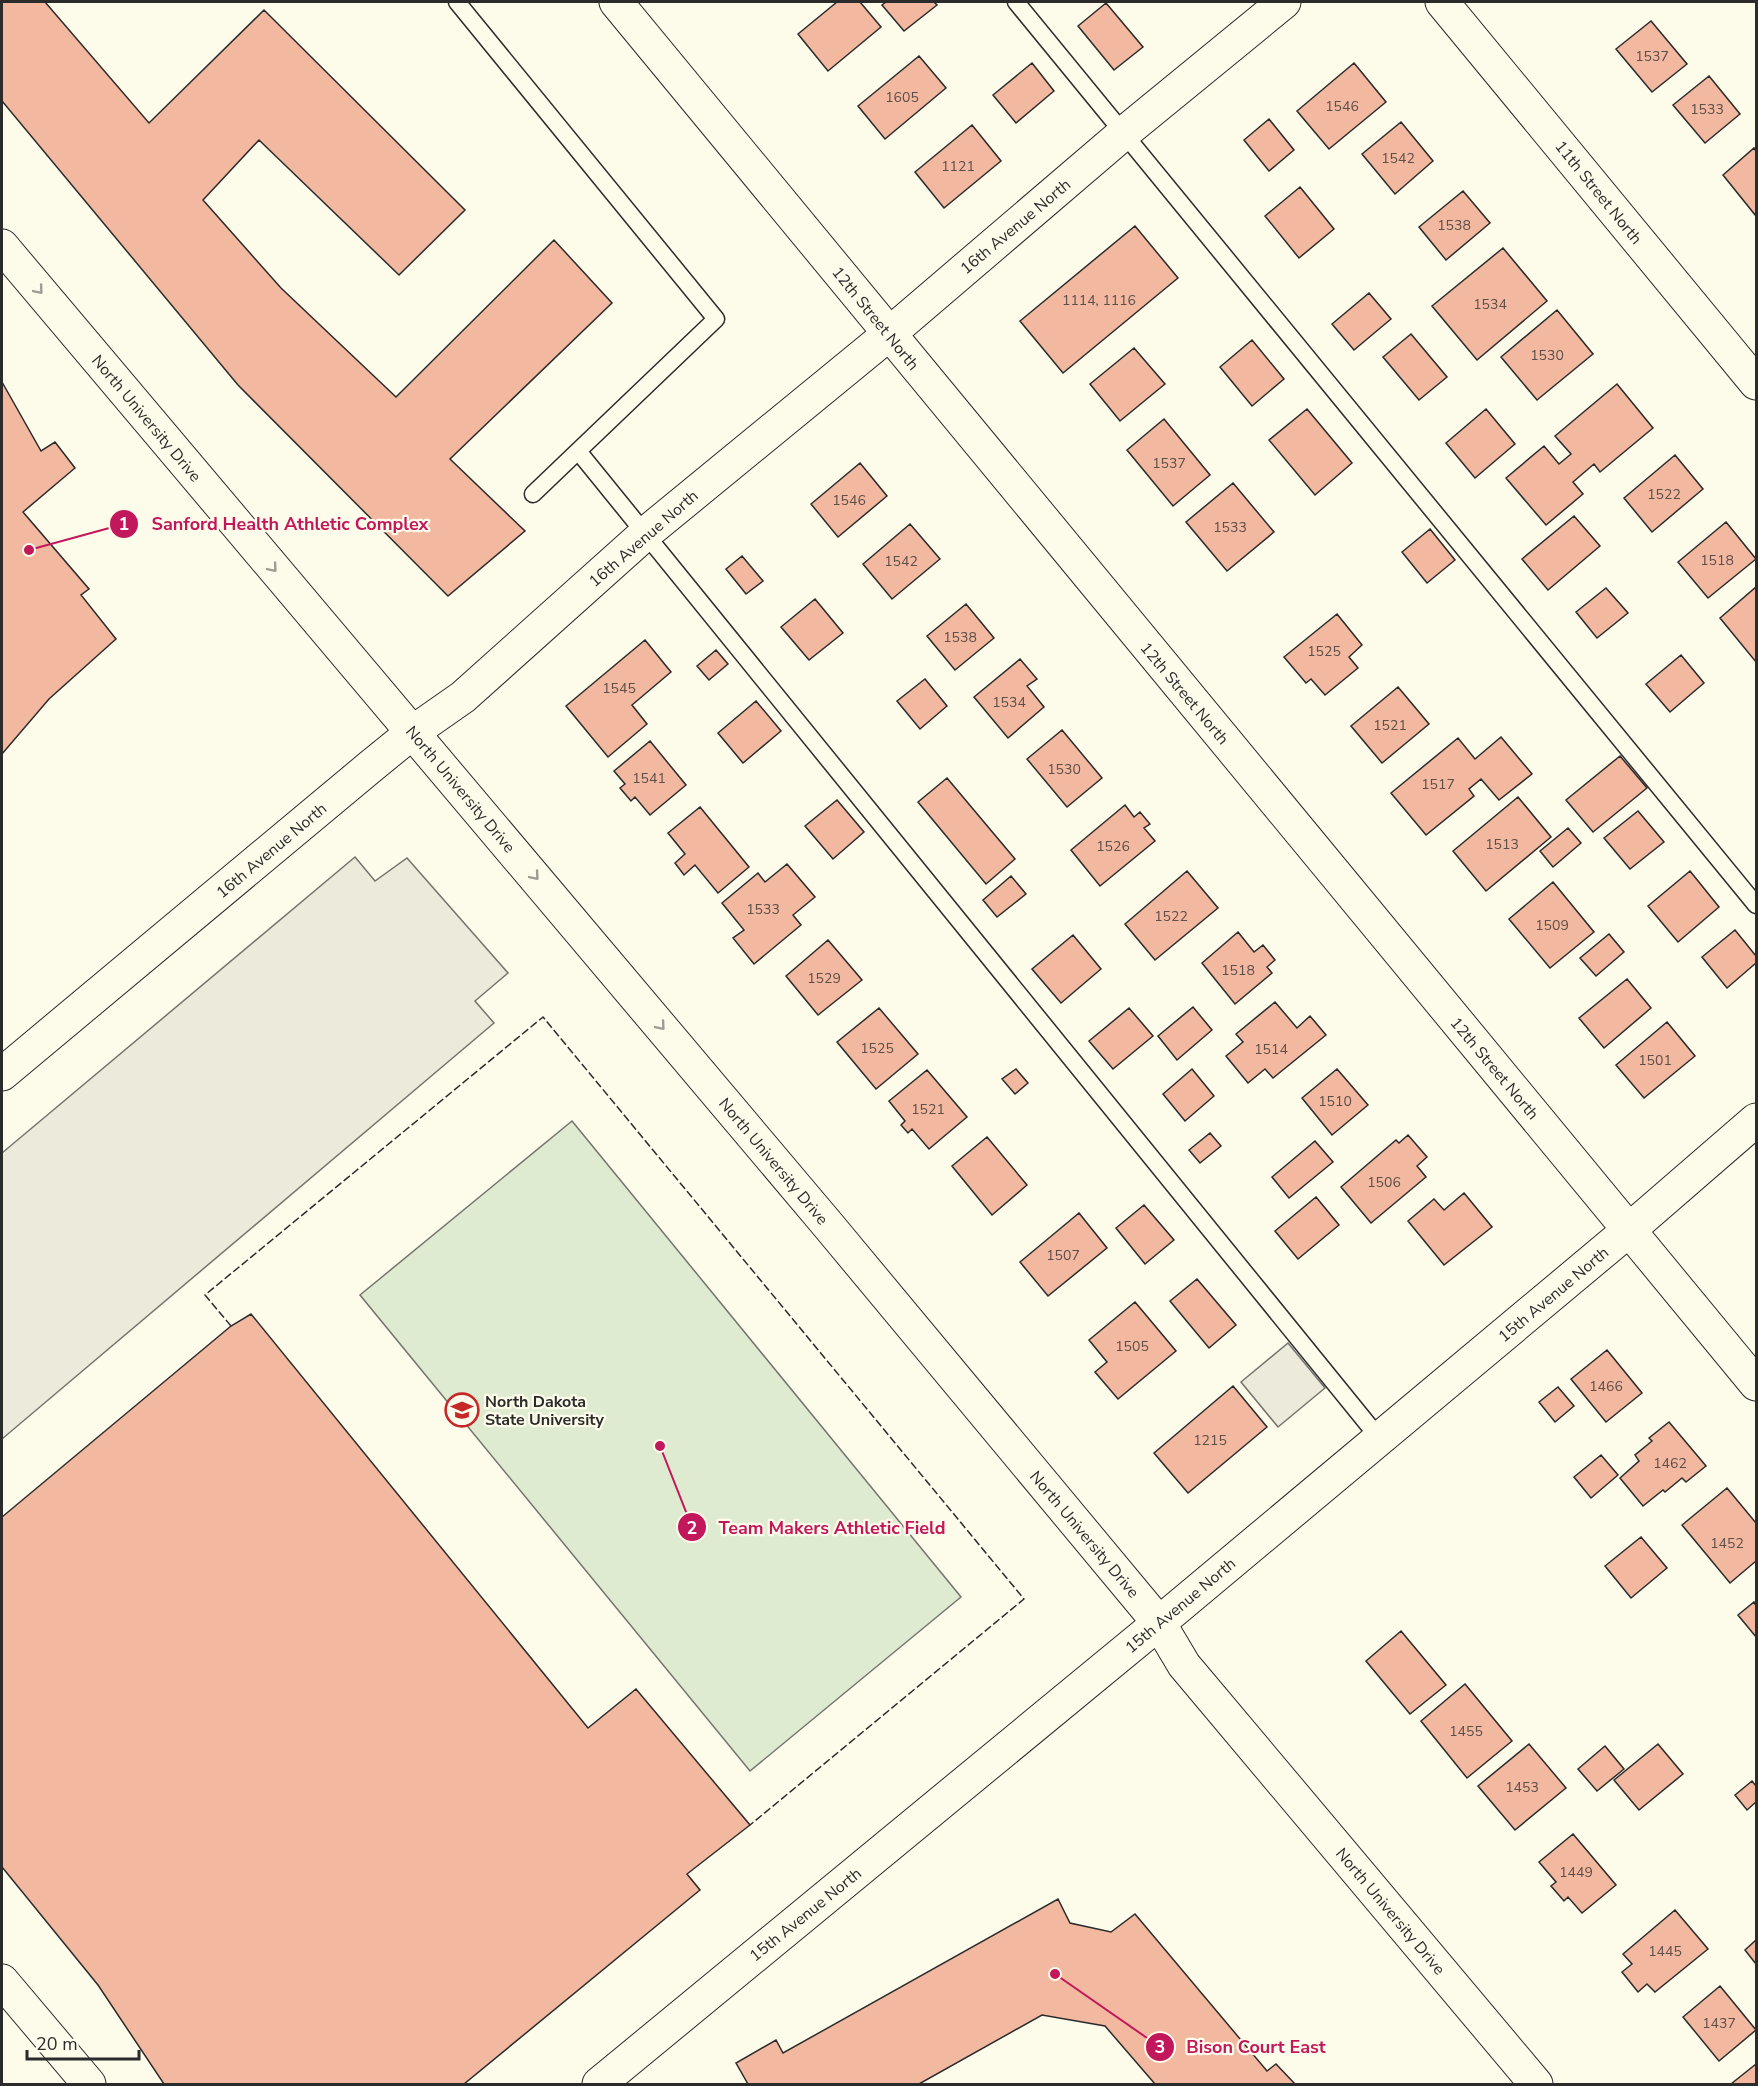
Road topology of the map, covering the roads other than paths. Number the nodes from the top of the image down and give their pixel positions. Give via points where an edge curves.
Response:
1 (457, 2) edge
2 (616, 2) edge
3 (1016, 2) edge
4 (1284, 2) edge
5 (1442, 2) edge
6 (1124, 134) junction
7 (2, 246) edge
8 (889, 334) junction
9 (1756, 384) edge
10 (578, 451) junction
11 (533, 494) dead end
12 (645, 534) junction
13 (413, 732) junction
14 (1756, 905) edge
15 (2, 1074) edge
16 (1756, 1120) edge
17 (1629, 1230) junction
18 (1756, 1384) edge
19 (1379, 1438) junction
20 (1159, 1623) junction
21 (2, 1981) edge
22 (89, 2085) edge
23 (598, 2085) edge
24 (1536, 2085) edge

1 - 10 lane via 716,319
2 - 8 street, 12th Street North
3 - 6 lane
4 - 6 street, 16th Avenue North
5 - 9 street, 11th Street North
6 - 8 street, 16th Avenue North
6 - 14 lane
7 -> 13 street, North University Drive
8 - 12 street, 16th Avenue North
8 - 17 street, 12th Street North
10 - 11 lane
10 - 12 lane
12 - 13 street, 16th Avenue North via 464,697
12 - 19 lane
13 - 15 street, 16th Avenue North
13 -> 20 street, North University Drive
16 - 17 street, 15th Avenue North
17 - 18 street, 12th Street North
17 - 19 street, 15th Avenue North
19 - 20 street, 15th Avenue North
20 - 23 street, 15th Avenue North
20 - 24 street, North University Drive via 1184,1665
21 - 22 street

